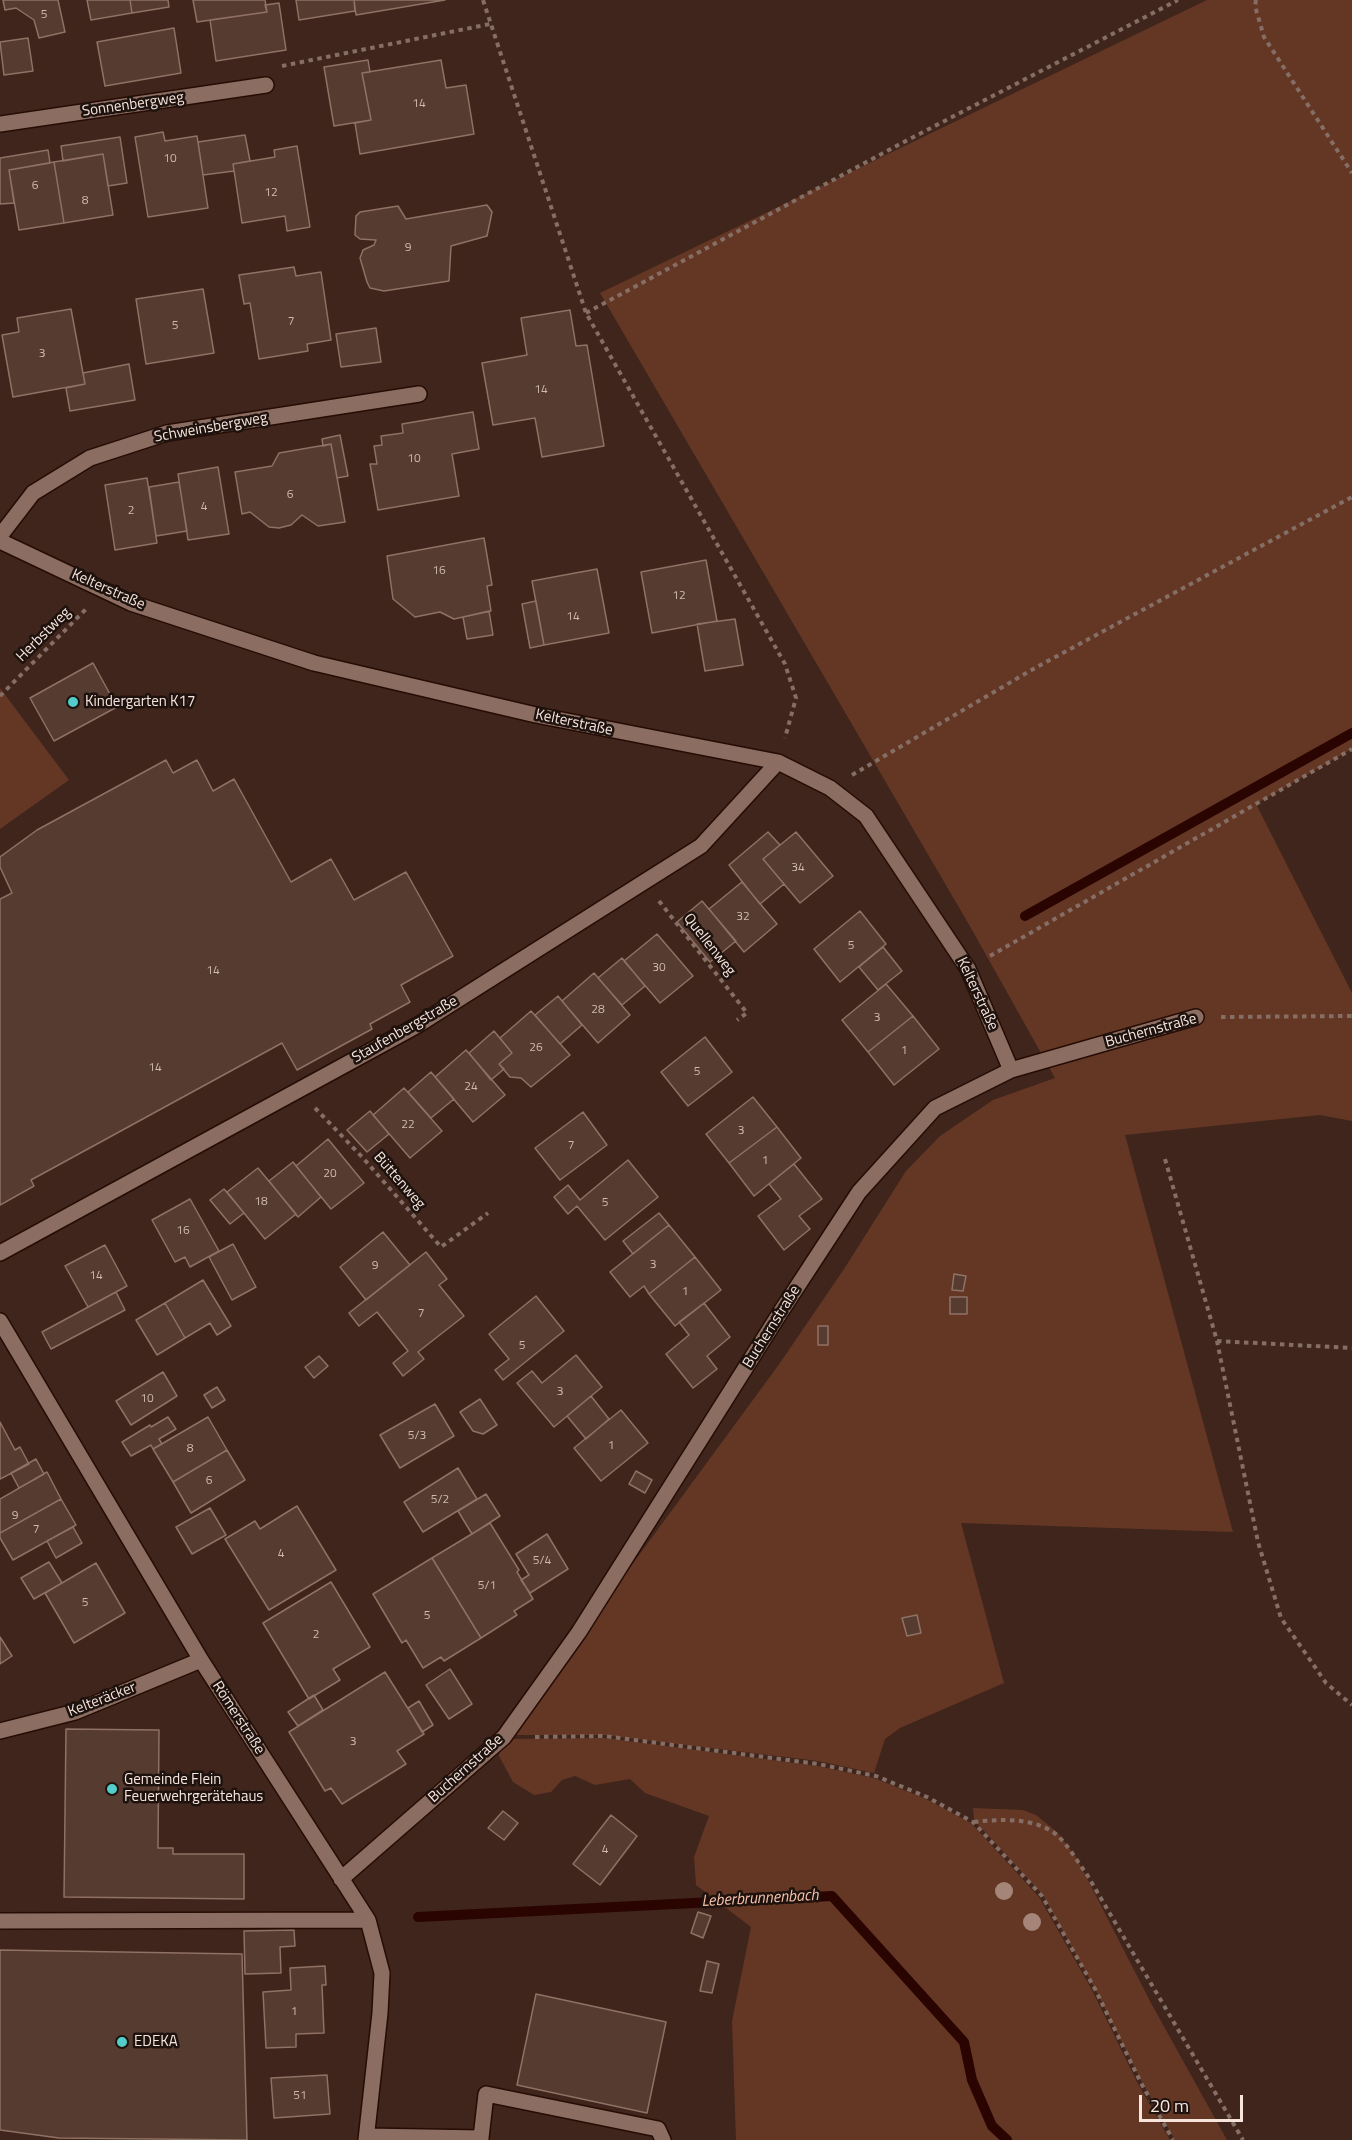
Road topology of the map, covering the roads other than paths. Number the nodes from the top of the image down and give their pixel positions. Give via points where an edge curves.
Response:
1 (266, 85) road end
2 (0, 124) edge
3 (419, 394) dead end
4 (0, 539) edge
5 (778, 762) junction
6 (1196, 1017) road end
7 (1011, 1070) junction
8 (0, 1252) edge
9 (0, 1321) edge
10 (201, 1660) junction
11 (0, 1731) edge
12 (341, 1878) junction
13 (368, 1920) junction
14 (0, 1921) edge
15 (367, 2138) edge
16 (481, 2139) edge
17 (663, 2140) edge

1 - 2 street, Sonnenbergweg
3 - 4 street, Schweinsbergweg via 167,433 90,458 33,493
4 - 5 street, Kelterstraße via 131,603 314,663 536,715
5 - 7 street, Kelterstraße via 830,788 867,816 968,969
5 - 8 street, Staufenbergstraße via 701,846 418,1025
6 - 7 street, Buchernstraße
7 - 12 street, Buchernstraße via 935,1108 859,1192 579,1632 504,1737
9 - 10 street, Römerstraße
10 - 11 street, Kelteräcker via 75,1712
10 - 12 street, Römerstraße
12 - 13 street, Römerstraße
13 - 14 street
13 - 15 street, Römerstraße via 382,1973
15 - 16 street
16 - 17 street via 486,2094 658,2129

